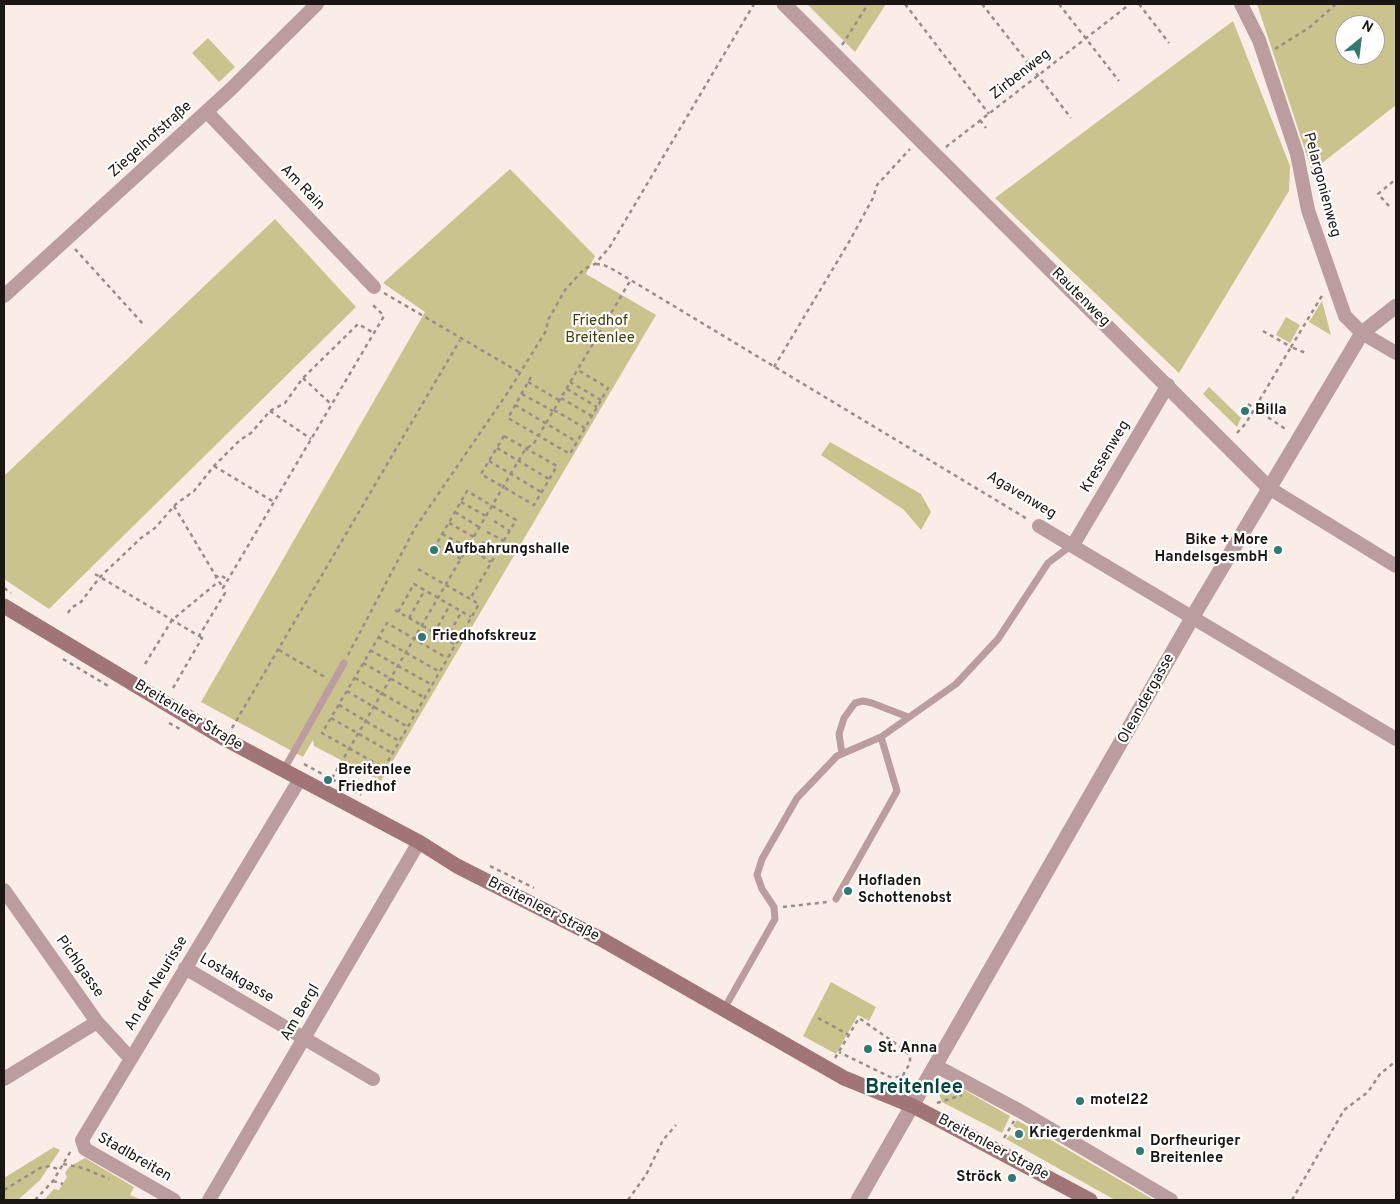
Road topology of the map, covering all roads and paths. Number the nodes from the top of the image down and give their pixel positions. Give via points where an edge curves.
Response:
1 (317, 4) edge
2 (754, 4) edge
3 (784, 4) edge
4 (868, 4) edge
5 (905, 4) edge
6 (982, 4) edge
7 (1059, 4) edge
8 (1130, 4) edge
9 (1139, 4) edge
10 (1241, 4) edge
11 (1336, 4) edge
12 (1086, 38) junction
13 (1169, 43) dead end
14 (1263, 54) junction
15 (835, 55) junction
16 (1038, 76) junction
17 (1119, 81) dead end
18 (207, 112) junction
19 (990, 114) junction
20 (1071, 118) dead end
21 (980, 120) junction
22 (986, 128) dead end
23 (910, 149) dead end
24 (937, 157) junction
25 (1396, 178) edge
26 (1389, 206) dead end
27 (75, 249) dead end
28 (595, 264) junction
29 (630, 281) junction
30 (374, 287) joint
31 (1323, 293) dead end
32 (4, 296) edge
33 (372, 304) dead end
34 (1396, 306) edge
35 (144, 324) dead end
36 (1263, 331) dead end
37 (374, 333) junction
38 (1362, 333) junction
39 (460, 340) junction
40 (1290, 346) junction
41 (1306, 353) dead end
42 (1396, 353) edge
43 (774, 368) junction
44 (578, 370) junction
45 (519, 372) junction
46 (531, 377) dead end
47 (304, 378) junction
48 (528, 382) junction
49 (570, 382) junction
50 (1168, 385) junction
51 (566, 389) junction
52 (522, 394) junction
53 (560, 399) junction
54 (601, 400) junction
55 (332, 404) junction
56 (1248, 404) dead end
57 (515, 405) junction
58 (597, 407) junction
59 (1254, 408) junction
60 (554, 410) junction
61 (270, 411) junction
62 (592, 416) junction
63 (546, 423) junction
64 (585, 428) junction
65 (1287, 430) dead end
66 (1237, 433) dead end
67 (539, 436) junction
68 (311, 439) junction
69 (577, 442) junction
70 (496, 448) junction
71 (526, 448) junction
72 (489, 461) junction
73 (518, 461) junction
74 (214, 466) junction
75 (511, 474) junction
76 (549, 479) junction
77 (503, 488) junction
78 (1269, 488) junction
79 (542, 492) junction
80 (274, 502) junction
81 (461, 502) junction
82 (174, 506) junction
83 (492, 506) junction
84 (455, 512) junction
85 (486, 517) junction
86 (494, 521) dead end
87 (449, 523) junction
88 (1039, 526) joint
89 (480, 527) junction
90 (510, 531) junction
91 (487, 532) dead end
92 (442, 534) junction
93 (474, 537) junction
94 (504, 541) junction
95 (482, 542) dead end
96 (1072, 545) junction
97 (467, 547) junction
98 (498, 551) junction
99 (475, 552) dead end
100 (461, 559) junction
101 (492, 562) junction
102 (1396, 566) edge
103 (418, 569) dead end
104 (96, 574) dead end
105 (100, 577) junction
106 (215, 578) junction
107 (227, 580) junction
108 (218, 582) junction
109 (446, 585) junction
110 (222, 588) junction
111 (425, 590) junction
112 (438, 597) junction
113 (470, 598) junction
114 (450, 605) junction
115 (4, 606) edge
116 (462, 611) junction
117 (68, 613) dead end
118 (471, 617) junction
119 (1193, 617) junction
120 (409, 618) junction
121 (172, 620) junction
122 (421, 625) junction
123 (434, 633) junction
124 (199, 636) junction
125 (378, 637) junction
126 (413, 639) junction
127 (446, 640) junction
128 (456, 645) junction
129 (279, 650) junction
130 (370, 650) junction
131 (405, 653) junction
132 (448, 658) junction
133 (344, 663) joint
134 (363, 663) junction
135 (145, 664) dead end
136 (398, 665) junction
137 (440, 672) junction
138 (355, 678) junction
139 (390, 679) junction
140 (334, 682) junction
141 (432, 685) junction
142 (173, 688) dead end
143 (346, 691) junction
144 (381, 693) junction
145 (425, 698) junction
146 (339, 705) junction
147 (373, 707) junction
148 (416, 713) junction
149 (908, 717) junction
150 (331, 718) junction
151 (365, 720) junction
152 (408, 726) junction
153 (232, 729) dead end
154 (357, 734) junction
155 (881, 737) junction
156 (1396, 739) edge
157 (400, 740) junction
158 (348, 749) junction
159 (392, 753) junction
160 (842, 754) junction
161 (297, 761) dead end
162 (283, 771) junction
163 (300, 779) junction
164 (419, 842) junction
165 (4, 890) edge
166 (836, 900) joint
167 (774, 907) junction
168 (185, 968) junction
169 (724, 1010) junction
170 (818, 1018) dead end
171 (97, 1022) junction
172 (849, 1035) junction
173 (305, 1038) junction
174 (839, 1052) junction
175 (835, 1058) dead end
176 (131, 1059) junction
177 (1396, 1061) edge
178 (936, 1066) junction
179 (4, 1079) edge
180 (373, 1079) dead end
181 (964, 1094) dead end
182 (913, 1106) junction
183 (1020, 1111) junction
184 (676, 1125) dead end
185 (82, 1140) junction
186 (997, 1150) junction
187 (63, 1164) junction
188 (60, 1170) junction
189 (54, 1180) junction
190 (113, 1181) dead end
191 (63, 1184) dead end
192 (4, 1190) edge
193 (35, 1200) edge
194 (174, 1200) edge
195 (209, 1200) edge
196 (628, 1200) edge
197 (858, 1200) edge
198 (1090, 1200) edge
199 (1171, 1200) edge
200 (1292, 1200) edge

1 - 18 street, Ziegelhofstraße
2 - 28 path via 609,248
3 - 15 street, Rautenweg
4 - 15 path
5 - 19 path
6 - 16 path
7 - 12 path
8 - 12 path, Zirbenweg
9 - 13 path
10 - 14 street, Pelargonienweg
11 - 14 path via 1310,27
12 - 16 path, Zirbenweg
12 - 17 path
14 - 38 street, Pelargonienweg via 1297,154 1308,210 1345,316
15 - 24 street, Rautenweg
16 - 19 path, Zirbenweg
16 - 20 path
18 - 30 street, Am Rain
18 - 32 street, Ziegelhofstraße
19 - 21 path, Zirbenweg
21 - 22 path
21 - 24 path, Zirbenweg
23 - 43 path via 877,185 874,198
24 - 50 street, Rautenweg
25 - 26 path via 1378,194
27 - 35 path
28 - 29 path, Agavenweg via 604,264
28 - 45 path via 584,269 565,290 548,320 546,331
29 - 43 path, Agavenweg
29 - 44 path
30 - 39 path
31 - 40 path
33 - 37 path via 384,316
34 - 38 street, Oleandergasse
36 - 40 path
37 - 47 path via 358,324
37 - 55 path
38 - 42 street, Pelargonienweg
38 - 78 street, Oleandergasse
39 - 45 path
39 - 129 path
40 - 41 path
40 - 59 path
43 - 88 path, Agavenweg
44 - 49 path
44 - 54 path via 608,388
45 - 133 path via 415,528
46 - 48 path
47 - 55 path
47 - 61 path via 285,403
48 - 52 path
48 - 53 path
49 - 51 path
49 - 54 path
50 - 78 street, Rautenweg
50 - 96 street, Kressenweg
51 - 53 path
51 - 58 path
52 - 57 path
52 - 60 path
53 - 60 path
53 - 62 path
54 - 58 path
55 - 68 path
56 - 59 path
57 - 63 path
57 - 67 path via 508,418
58 - 62 path
59 - 65 path
59 - 66 path
60 - 63 path
60 - 64 path
61 - 68 path
61 - 74 path
62 - 64 path
63 - 67 path
63 - 69 path
64 - 69 path
67 - 69 path via 570,454
67 - 71 path via 533,446
68 - 80 path
70 - 71 path via 504,436
70 - 72 path
70 - 73 path
71 - 73 path
71 - 76 path via 556,466
72 - 75 path
72 - 77 path via 481,474
73 - 75 path
73 - 76 path
74 - 80 path
74 - 82 path via 194,491
75 - 77 path
75 - 79 path
76 - 79 path
77 - 79 path via 534,505
77 - 83 path
78 - 102 street, Rautenweg
78 - 119 street, Oleandergasse
80 - 107 path
81 - 83 path via 467,491
81 - 84 path
81 - 85 path
82 - 105 path via 155,528
82 - 106 path
83 - 85 path
83 - 90 path via 516,520
84 - 87 path
84 - 89 path
85 - 89 path
86 - 90 path
87 - 92 path
87 - 93 path
88 - 96 street, Agavenweg
89 - 93 path
90 - 94 path
91 - 94 path
92 - 97 path
92 - 100 path via 436,545
93 - 97 path
94 - 98 path
95 - 98 path
96 - 119 street, Agavenweg
96 - 149 lane via 1048,563 998,639 956,684
97 - 100 path
98 - 101 path
99 - 101 path
100 - 109 path
101 - 113 path
103 - 109 path
104 - 105 path
105 - 117 path
105 - 121 path
106 - 107 path via 220,575
106 - 108 path
107 - 110 path
108 - 110 path
108 - 121 path
109 - 112 path
109 - 113 path
110 - 124 path via 225,593
111 - 112 path
111 - 120 path
111 - 120 path via 414,584 396,610
112 - 114 path
112 - 122 path
113 - 118 path via 479,604
114 - 116 path
114 - 123 path
115 - 162 main road, Breitenleer Straße
116 - 118 path
116 - 127 path
118 - 128 path
119 - 156 street, Agavenweg
119 - 178 street, Oleandergasse
120 - 122 path
121 - 124 path
121 - 135 path
122 - 123 path
122 - 126 path
123 - 127 path
124 - 142 path via 202,638
125 - 126 path via 386,623
125 - 130 path
125 - 131 path
126 - 131 path
126 - 132 path
127 - 128 path
128 - 132 path
129 - 140 path
129 - 153 path
130 - 134 path
130 - 136 path
131 - 136 path
131 - 137 path
132 - 137 path
133 - 140 lane
134 - 138 path
134 - 139 path
136 - 139 path
136 - 141 path
137 - 141 path
138 - 143 path
138 - 144 path
139 - 144 path
139 - 145 path
140 - 162 lane
141 - 145 path
143 - 146 path
143 - 147 path
144 - 147 path
144 - 148 path
145 - 148 path
146 - 150 path
146 - 151 path
147 - 151 path
147 - 152 path
148 - 152 path
149 - 155 lane
149 - 160 lane via 872,703 856,703 844,718 839,734
150 - 154 path
150 - 158 path via 322,733
151 - 154 path
151 - 157 path
152 - 157 path
154 - 158 path
154 - 159 path
155 - 160 lane
155 - 166 lane via 897,791
157 - 159 path
158 - 159 path via 384,768
158 - 161 path via 332,778
160 - 167 lane via 824,768 797,798 762,858 757,875
162 - 163 main road, Breitenleer Straße
163 - 164 main road, Breitenleer Straße
163 - 168 street, An der Neurisse
164 - 169 main road, Breitenleer Straße via 457,866 576,926
164 - 173 street, Am Bergl
165 - 171 street, Pichlgasse
166 - 167 path
167 - 169 lane via 774,919
168 - 173 street, Lostakgasse
168 - 176 street, An der Neurisse
169 - 182 main road, Breitenleer Straße via 844,1078
170 - 172 path
171 - 176 street, Pichlgasse
171 - 179 street
172 - 174 path
172 - 174 path via 859,1018 910,1056 908,1071 902,1077 890,1077
173 - 180 street, Lostakgasse
173 - 195 street, Am Bergl
174 - 175 path
176 - 185 street, An der Neurisse
177 - 200 path via 1380,1074 1368,1092 1344,1110
178 - 182 street, Oleandergasse
178 - 183 street
181 - 182 path via 943,1102
182 - 186 main road, Breitenleer Straße
182 - 197 street, Oleandergasse
183 - 186 path
183 - 199 street
184 - 196 path via 663,1140 646,1175
185 - 187 path
185 - 194 street, Stadlbreiten via 85,1149
186 - 198 main road, Breitenleer Straße
187 - 188 path
187 - 190 path via 83,1168
188 - 189 path
188 - 192 path via 50,1166 40,1168
189 - 191 path
189 - 193 path

